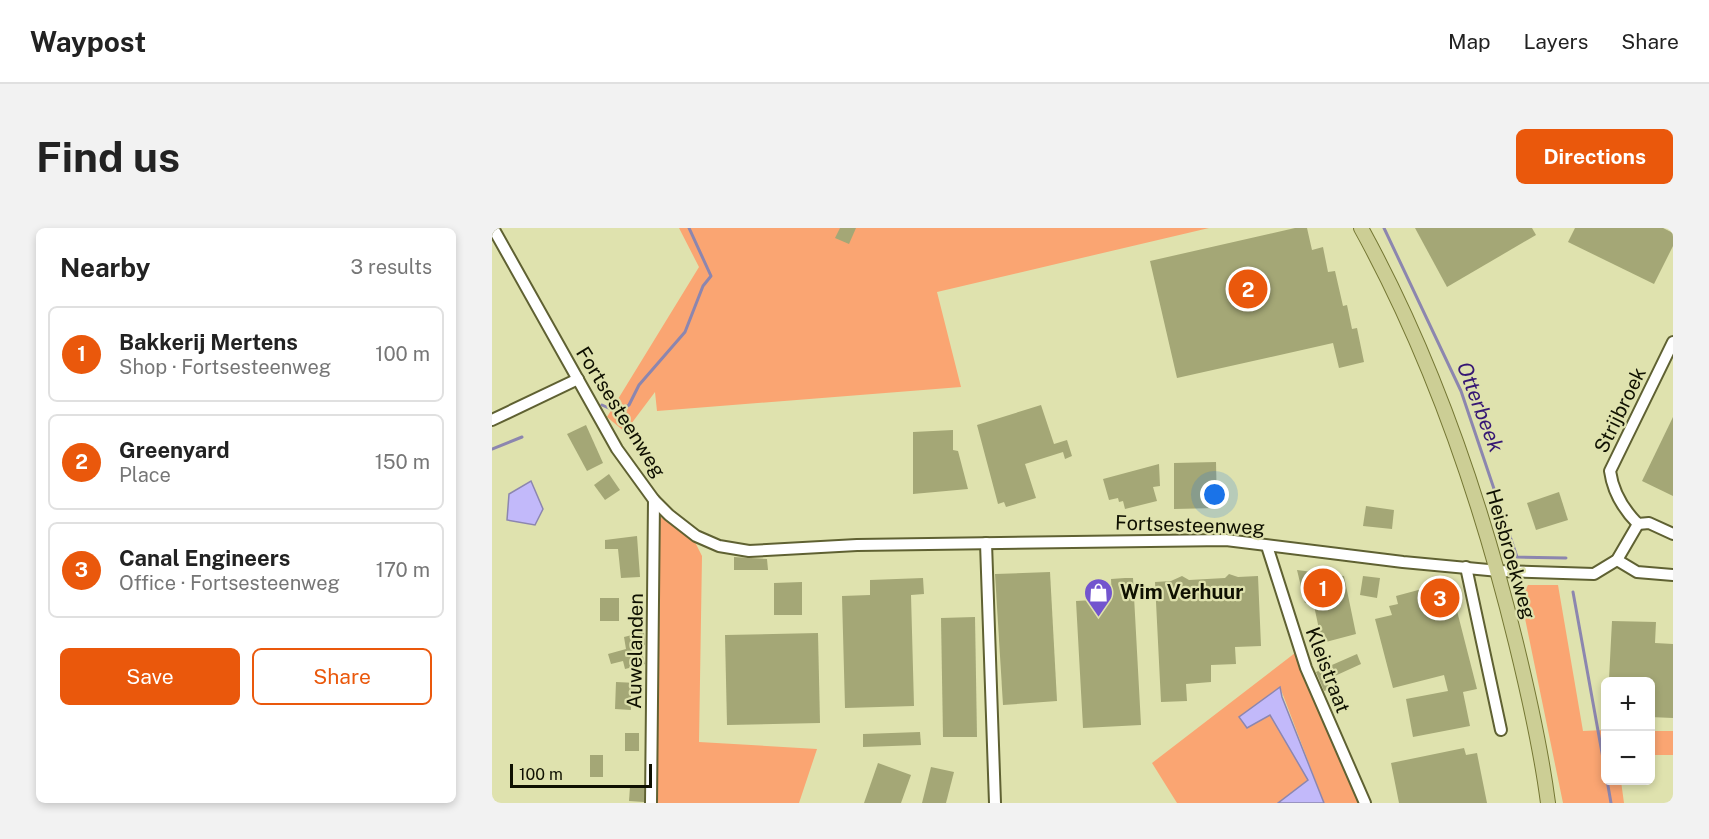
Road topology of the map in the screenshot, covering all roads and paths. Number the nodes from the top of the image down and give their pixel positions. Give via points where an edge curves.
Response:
1 (494, 228) edge
2 (1361, 228) edge
3 (1673, 342) edge
4 (578, 379) junction
5 (492, 420) edge
6 (654, 500) junction
7 (1638, 524) junction
8 (1673, 534) edge
9 (986, 543) junction
10 (1267, 546) junction
11 (1617, 560) junction
12 (1466, 567) junction
13 (1499, 571) junction
14 (1673, 575) edge
15 (1501, 730) dead end
16 (651, 803) edge
17 (995, 803) edge
18 (1365, 803) edge
19 (1548, 803) edge

1 - 4 street, Fortsesteenweg
2 - 13 main road, Heisbroekweg via 1440,400
3 - 7 street, Strijbroek via 1610,471 1616,495
4 - 5 street
4 - 6 street, Fortsesteenweg via 617,449
6 - 9 street, Fortsesteenweg via 696,536 719,546 749,551
6 - 16 street, Auwelanden
7 - 8 street via 1649,524
7 - 11 street
9 - 10 street, Fortsesteenweg via 1226,540
9 - 17 street
10 - 12 street, Fortsesteenweg
10 - 18 street, Kleistraat via 1306,668
11 - 13 street via 1593,574
11 - 14 street via 1637,572
12 - 13 street, Fortsesteenweg
12 - 15 street
13 - 19 main road, Heisbroekweg via 1531,702

